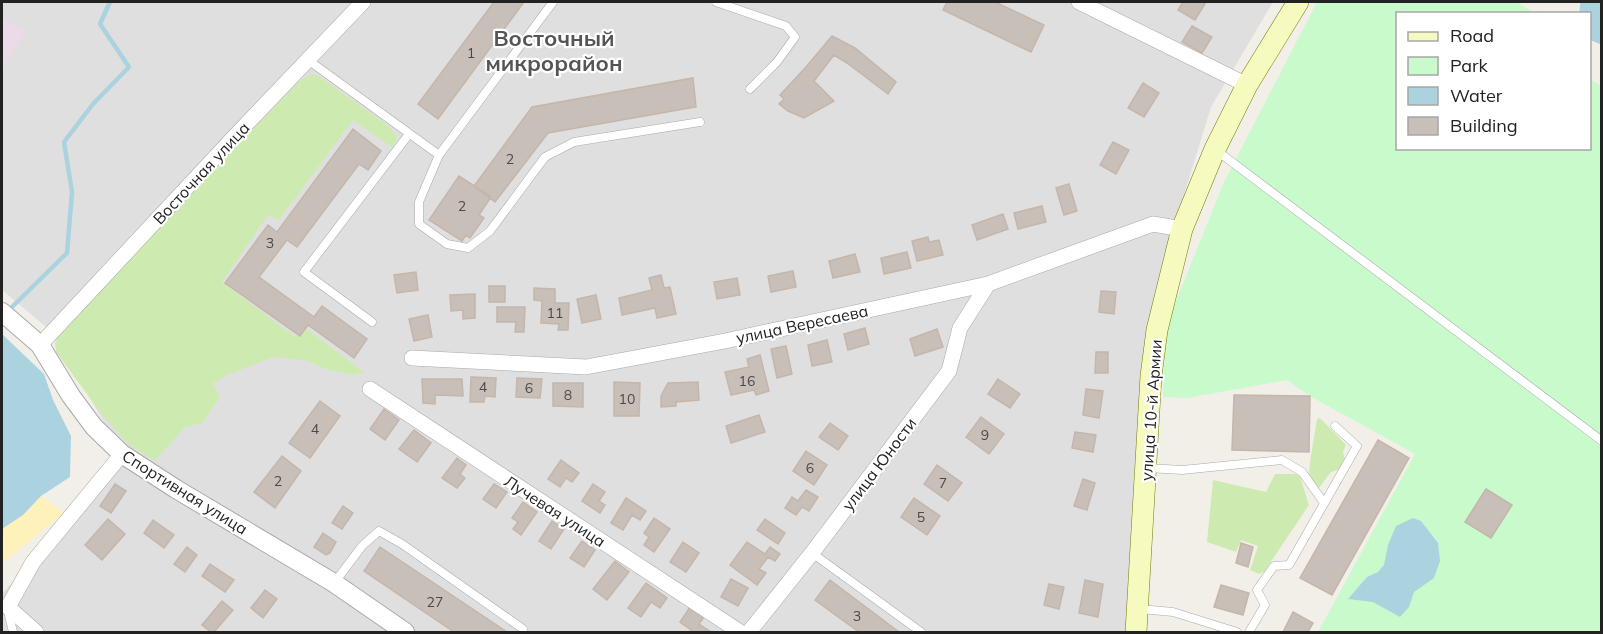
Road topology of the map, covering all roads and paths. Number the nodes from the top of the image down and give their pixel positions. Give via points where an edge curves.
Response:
1 (363, 2) edge
2 (553, 2) edge
3 (716, 2) edge
4 (1079, 2) edge
5 (1298, 2) edge
6 (308, 60) junction
7 (1247, 85) junction
8 (750, 89) dead end
9 (700, 122) dead end
10 (409, 135) junction
11 (1215, 149) junction
12 (439, 155) junction
13 (1182, 229) junction
14 (988, 284) junction
15 (2, 312) edge
16 (372, 322) dead end
17 (40, 345) junction
18 (412, 358) dead end
19 (370, 389) dead end
20 (1335, 426) dead end
21 (1602, 441) edge
22 (122, 454) junction
23 (1146, 468) junction
24 (1324, 503) junction
25 (812, 553) junction
26 (334, 583) junction
27 (8, 607) junction
28 (1138, 609) junction
29 (524, 631) edge
30 (13, 633) edge
31 (36, 633) edge
32 (405, 633) edge
33 (740, 633) edge
34 (749, 633) edge
35 (921, 633) edge
36 (1136, 633) edge
37 (1237, 633) edge
38 (1249, 633) edge

1 - 6 street, Восточная улица
2 - 12 lane
3 - 8 lane via 786,26 795,37
4 - 7 street
5 - 7 main road, улица 10-й Армии
6 - 10 lane
6 - 17 street, Восточная улица
7 - 11 main road, улица 10-й Армии
9 - 12 lane via 574,142 545,157 490,231 468,248 447,244 419,224 419,202
10 - 12 lane
10 - 16 lane via 304,272
11 - 13 main road, улица 10-й Армии
11 - 21 lane
13 - 14 street, улица Вересаева via 1153,224
13 - 23 main road, улица 10-й Армии via 1157,330
14 - 18 street, улица Вересаева via 586,367
14 - 25 street, улица Юности via 960,328 949,371
15 - 17 street, Спортивная улица
17 - 22 street, Спортивная улица via 94,427
19 - 33 street, Лучевая улица
20 - 24 lane via 1357,446
22 - 26 street, Спортивная улица
22 - 27 street via 33,562
23 - 24 lane via 1182,470 1282,460 1302,472
23 - 28 main road, улица 10-й Армии
24 - 38 lane via 1288,565 1274,566 1257,590 1265,605
25 - 34 street, улица Юности
25 - 35 lane
26 - 29 lane via 362,546 379,531
26 - 32 street, Спортивная улица
27 - 30 lane
27 - 31 street
28 - 36 main road, улица 10-й Армии
28 - 37 lane via 1173,612

